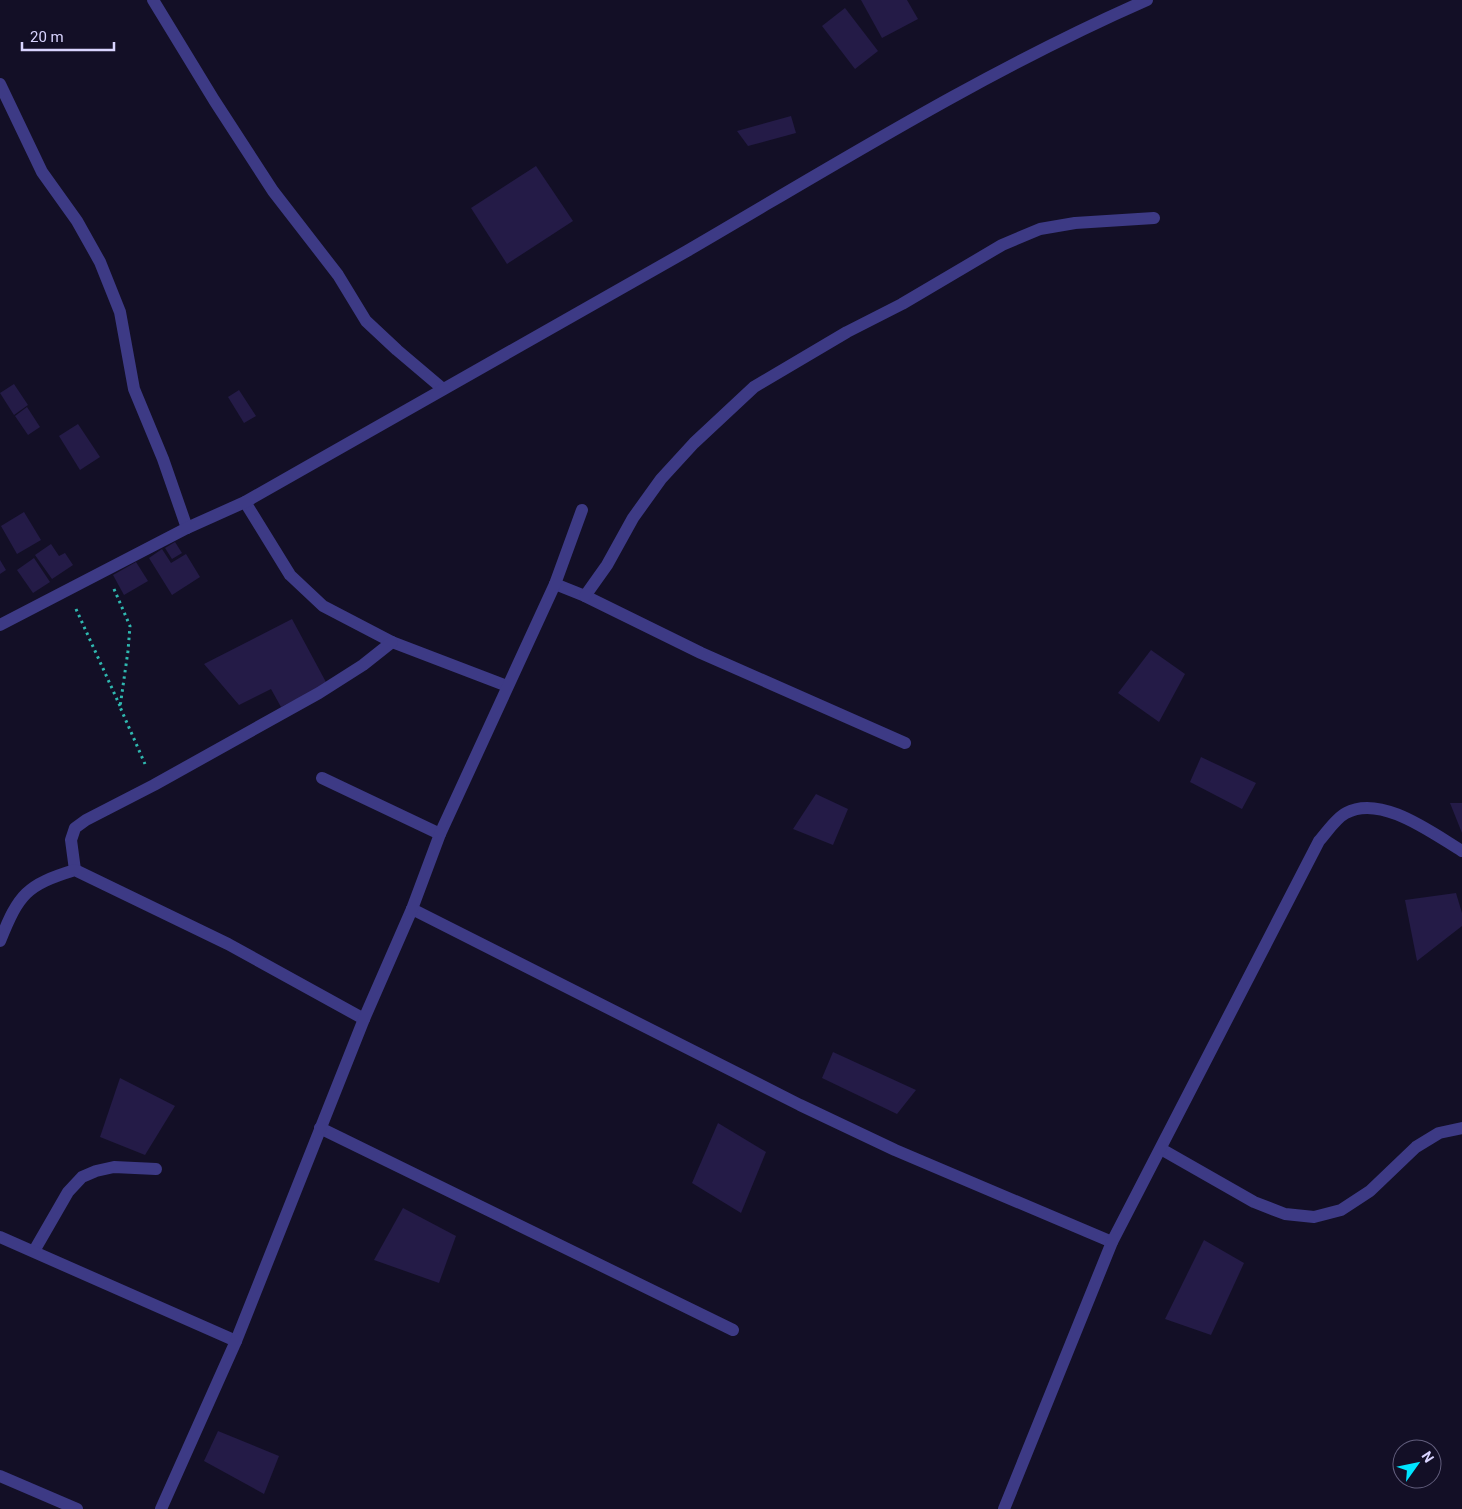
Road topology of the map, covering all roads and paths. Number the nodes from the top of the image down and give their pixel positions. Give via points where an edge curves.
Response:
1 (153, 0) edge
2 (1147, 0) edge
3 (0, 84) edge
4 (1154, 218) dead end
5 (443, 389) junction
6 (244, 502) junction
7 (582, 510) dead end
8 (187, 528) junction
9 (103, 572) junction
10 (555, 584) junction
11 (68, 591) junction
12 (585, 596) junction
13 (0, 625) edge
14 (392, 642) junction
15 (507, 686) junction
16 (120, 707) junction
17 (905, 743) dead end
18 (322, 778) dead end
19 (154, 785) junction
20 (440, 834) junction
21 (1462, 851) edge
22 (75, 870) junction
23 (412, 909) junction
24 (0, 941) edge
25 (364, 1019) junction
26 (320, 1128) junction
27 (1462, 1128) edge
28 (1161, 1149) junction
29 (156, 1169) dead end
30 (0, 1237) edge
31 (1112, 1242) junction
32 (34, 1251) junction
33 (733, 1330) dead end
34 (236, 1341) junction
35 (0, 1476) edge
36 (77, 1509) edge
37 (161, 1509) edge
38 (1004, 1509) edge

1 - 5 street via 273,192 338,275 366,321
2 - 5 street via 911,119 686,252
3 - 8 street via 42,172 77,221 100,262 120,312 134,389 163,458
4 - 12 street via 1075,223 1040,229 1002,245 754,387 661,479
5 - 6 street
6 - 8 street
6 - 14 street via 290,575 323,606
7 - 10 street
8 - 9 street
9 - 11 street
9 - 16 path via 130,626
10 - 12 street
10 - 15 street
11 - 13 street
11 - 16 path
12 - 17 street via 702,653
14 - 15 street
14 - 19 street via 363,666
15 - 20 street
16 - 19 path
18 - 20 street
19 - 22 street via 75,828 71,840
20 - 23 street
21 - 28 street via 1400,816 1377,807 1359,807 1344,814 1319,841
22 - 24 street via 48,878 27,892 12,910
22 - 25 street via 228,944
23 - 25 street
23 - 31 street via 800,1105 895,1150
25 - 26 street
26 - 33 street
26 - 34 street
27 - 28 street via 1439,1133 1416,1147 1370,1191 1341,1210 1314,1217 1285,1214 1254,1202
28 - 31 street
29 - 32 street via 114,1167 82,1177 68,1192
30 - 32 street
31 - 38 street
32 - 34 street
34 - 37 street
35 - 36 street

